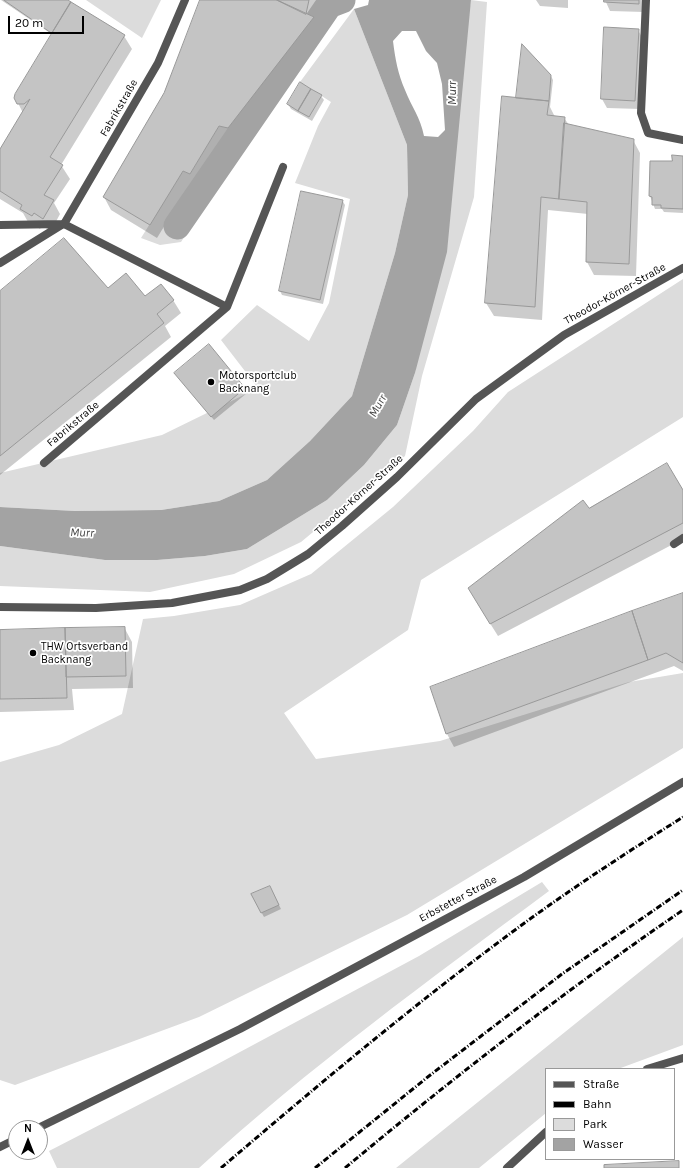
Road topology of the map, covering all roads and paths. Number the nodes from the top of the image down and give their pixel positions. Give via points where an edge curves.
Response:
1 (185, 0) edge
2 (646, 0) edge
3 (683, 140) edge
4 (282, 166) dead end
5 (64, 224) junction
6 (0, 225) edge
7 (0, 263) edge
8 (683, 268) edge
9 (226, 307) junction
10 (44, 463) dead end
11 (683, 538) edge
12 (674, 544) dead end
13 (0, 607) edge
14 (683, 782) edge
15 (683, 1058) edge
16 (650, 1068) edge
17 (48, 1123) edge
18 (545, 1133) edge
19 (507, 1168) edge

1 - 5 street, Fabrikstraße via 158,63
2 - 3 street via 641,113 648,133
4 - 9 street, Fabrikstraße
5 - 6 street
5 - 7 street, Fabrikstraße
5 - 9 street
8 - 13 street, Theodor-Körner-Straße via 564,335 476,399 397,477 342,526 308,554 267,579 240,590 172,603 96,608
9 - 10 street, Fabrikstraße
11 - 12 street
14 - 17 street, Erbstetter Straße via 524,877 240,1029
15 - 16 street
18 - 19 street

